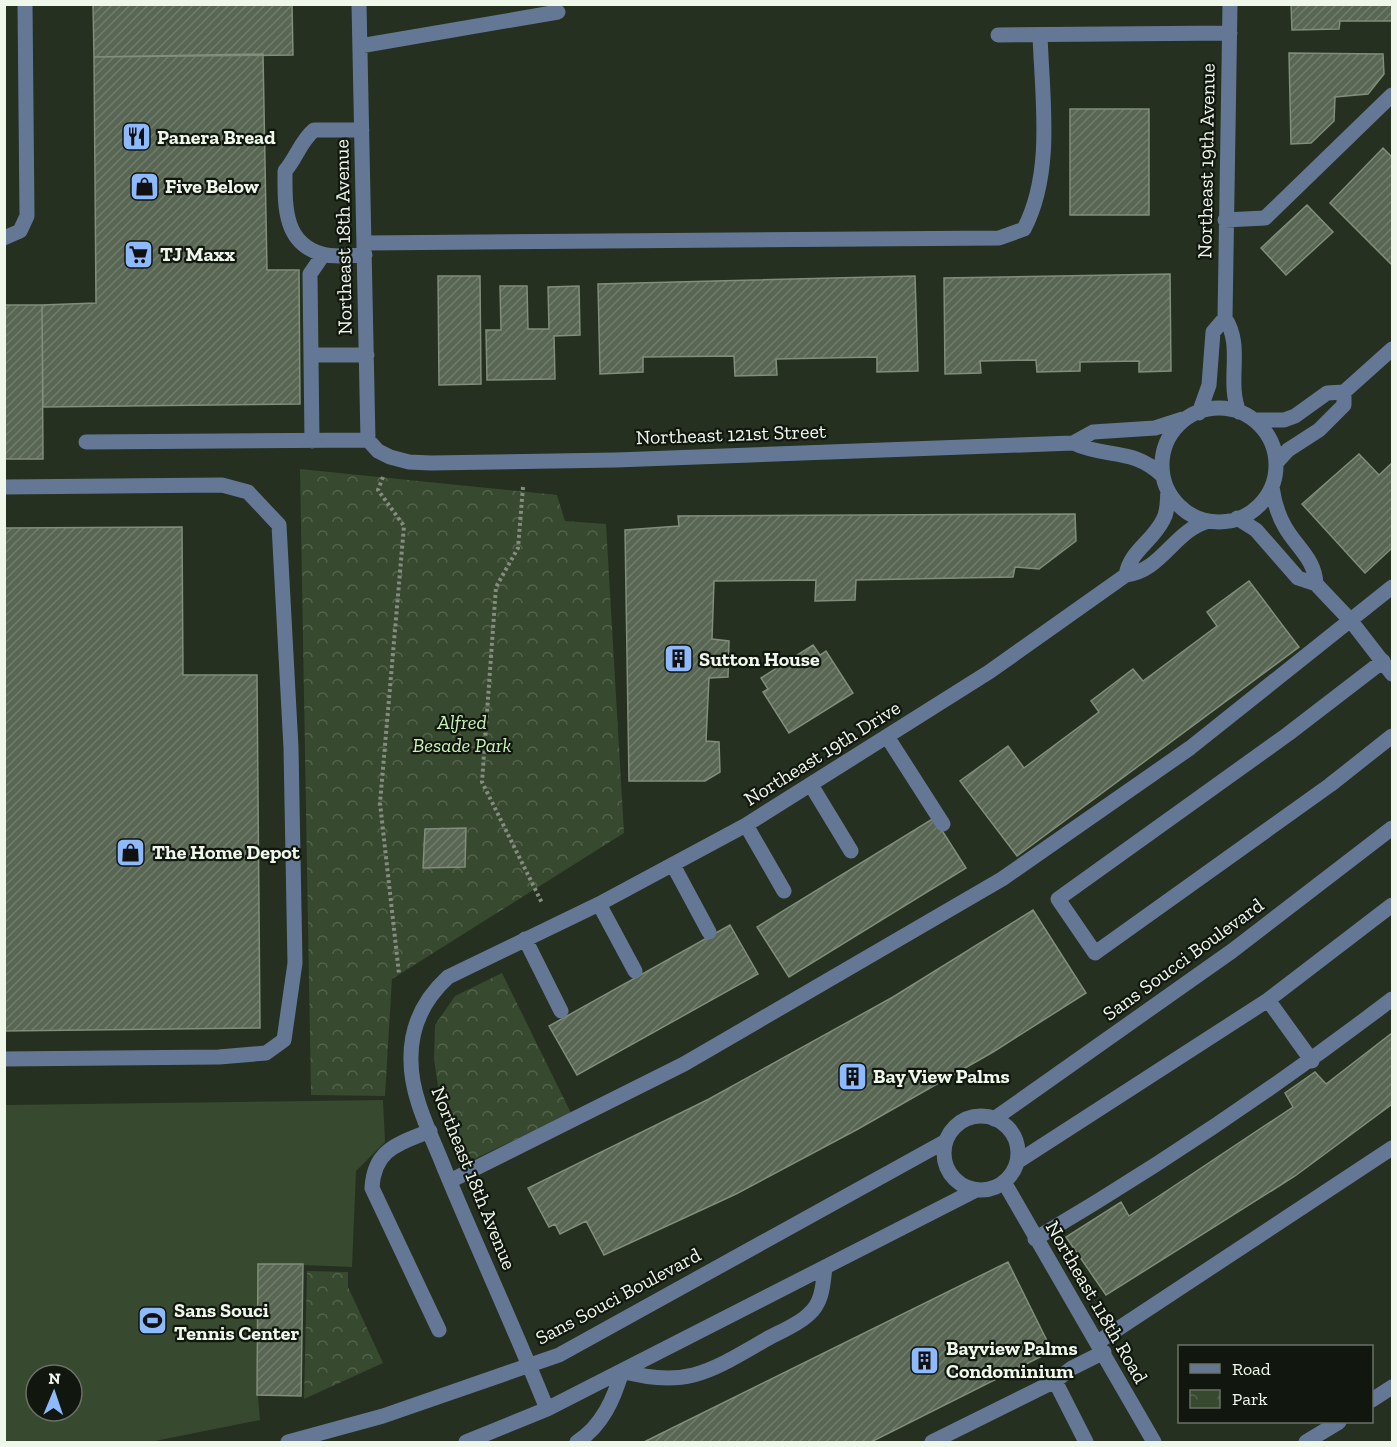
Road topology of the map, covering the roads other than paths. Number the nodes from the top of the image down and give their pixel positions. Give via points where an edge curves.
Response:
1 (25, 4) edge
2 (359, 4) edge
3 (1230, 4) edge
4 (558, 12) dead end
5 (1230, 33) junction
6 (998, 35) dead end
7 (1040, 35) junction
8 (360, 46) junction
9 (1392, 95) edge
10 (362, 130) junction
11 (1225, 220) junction
12 (4, 238) edge
13 (365, 249) junction
14 (323, 255) junction
15 (1225, 318) junction
16 (1392, 350) edge
17 (311, 355) junction
18 (367, 355) junction
19 (1344, 392) junction
20 (1239, 412) junction
21 (1193, 415) junction
22 (1254, 420) junction
23 (368, 440) junction
24 (312, 441) junction
25 (86, 442) dead end
26 (1073, 443) junction
27 (1277, 462) junction
28 (1163, 476) junction
29 (4, 487) edge
30 (1272, 487) junction
31 (1168, 491) junction
32 (1237, 518) junction
33 (1209, 521) junction
34 (1126, 575) junction
35 (1316, 584) junction
36 (1392, 587) edge
37 (1351, 621) junction
38 (1383, 661) junction
39 (1392, 674) edge
40 (1392, 736) edge
41 (888, 738) junction
42 (811, 785) junction
43 (943, 824) dead end
44 (746, 825) junction
45 (1392, 828) edge
46 (851, 850) dead end
47 (673, 865) junction
48 (784, 891) dead end
49 (599, 903) junction
50 (1392, 905) edge
51 (709, 932) dead end
52 (525, 939) junction
53 (635, 971) dead end
54 (1392, 999) edge
55 (1268, 1000) junction
56 (561, 1011) dead end
57 (4, 1059) edge
58 (1312, 1061) junction
59 (994, 1119) junction
60 (430, 1131) junction
61 (946, 1141) junction
62 (1392, 1148) edge
63 (1017, 1162) junction
64 (450, 1181) junction
65 (1004, 1182) junction
66 (976, 1190) junction
67 (1035, 1239) junction
68 (825, 1267) junction
69 (439, 1330) dead end
70 (1101, 1347) junction
71 (529, 1365) junction
72 (622, 1371) junction
73 (1056, 1381) junction
74 (1392, 1387) edge
75 (1373, 1399) edge
76 (547, 1409) junction
77 (1337, 1423) edge
78 (288, 1443) edge
79 (466, 1443) edge
80 (577, 1443) edge
81 (932, 1443) edge
82 (1086, 1443) edge
83 (1154, 1443) edge
84 (1306, 1443) edge

1 - 12 street via 27,216 20,231
2 - 8 street, Northeast 18th Avenue
3 - 5 street, Northeast 19th Avenue
4 - 8 street
5 - 7 street
5 - 11 street, Northeast 19th Avenue
6 - 7 street
7 - 13 street via 1043,142 1036,206 1024,229 999,238
8 - 10 street, Northeast 18th Avenue
9 - 11 street via 1265,218
10 - 13 street, Northeast 18th Avenue
10 - 14 street via 314,129 302,140 285,171 285,212 291,231 305,247
11 - 15 street, Northeast 19th Avenue
13 - 14 street
13 - 18 street, Northeast 18th Avenue
14 - 17 street via 310,274
15 - 20 street, Northeast 19th Avenue via 1234,332 1234,388
15 - 21 street, Northeast 19th Avenue via 1213,332 1209,385
16 - 19 street
17 - 18 street
17 - 24 street
18 - 23 street, Northeast 18th Avenue
19 - 22 street via 1327,393 1284,420
19 - 27 street via 1344,405
20 - 21 street via 1223,408
20 - 22 street
21 - 26 street, Northeast 121st Street via 1155,428 1093,432
21 - 28 street via 1175,429 1166,444
22 - 27 street via 1266,432
23 - 24 street
23 - 26 street, Northeast 121st Street via 390,457 431,463
24 - 25 street
26 - 28 street, Northeast 121st Street via 1092,452 1137,457
27 - 30 street
28 - 31 street
29 - 57 street via 222,485 248,492 279,525 291,748 295,963 284,1040 266,1053
30 - 32 street via 1260,505
30 - 35 street via 1285,528 1315,570
31 - 33 street via 1191,514
31 - 34 street, Northeast 19th Drive via 1164,520 1128,562
32 - 33 street
32 - 35 street via 1256,530 1298,578
33 - 34 street, Northeast 19th Drive via 1190,528 1162,558 1140,574
34 - 41 street, Northeast 19th Drive
35 - 37 street
36 - 37 street
37 - 38 street
37 - 64 street via 1190,748 1002,879 684,1064
38 - 39 street
38 - 40 street via 1058,899 1095,953
41 - 42 street, Northeast 19th Drive
41 - 43 street
42 - 44 street, Northeast 19th Drive
42 - 46 street
44 - 47 street, Northeast 19th Drive
44 - 48 street
45 - 59 street, Sans Soucci Boulevard via 1232,951
47 - 49 street, Northeast 19th Drive
47 - 51 street
49 - 52 street, Northeast 19th Drive
49 - 53 street
50 - 55 street
52 - 56 street
52 - 60 street, Northeast 18th Avenue via 448,977 423,1004 412,1041 411,1063
54 - 58 street
55 - 58 street
55 - 63 street
58 - 67 street via 1134,1181
59 - 61 street via 982,1117 960,1123
59 - 63 street via 1016,1141
60 - 64 street, Northeast 18th Avenue
60 - 69 street via 382,1154 372,1174 372,1188
61 - 66 street via 945,1162 949,1172 956,1181
61 - 71 street, Sans Souci Boulevard via 559,1355
62 - 70 street
63 - 65 street
64 - 71 street, Northeast 18th Avenue
65 - 66 street
65 - 67 street, Northeast 118th Road
66 - 68 street
67 - 70 street, Northeast 118th Road
68 - 72 street
68 - 72 street via 821,1296 810,1314 715,1368 688,1378 651,1380
70 - 73 street
70 - 83 street, Northeast 118th Road
71 - 76 street, Northeast 18th Avenue
71 - 78 street, Sans Souci Boulevard via 382,1416
72 - 76 street
72 - 80 street via 604,1414 592,1433
73 - 81 street
73 - 82 street
74 - 75 street
76 - 79 street
77 - 84 street

